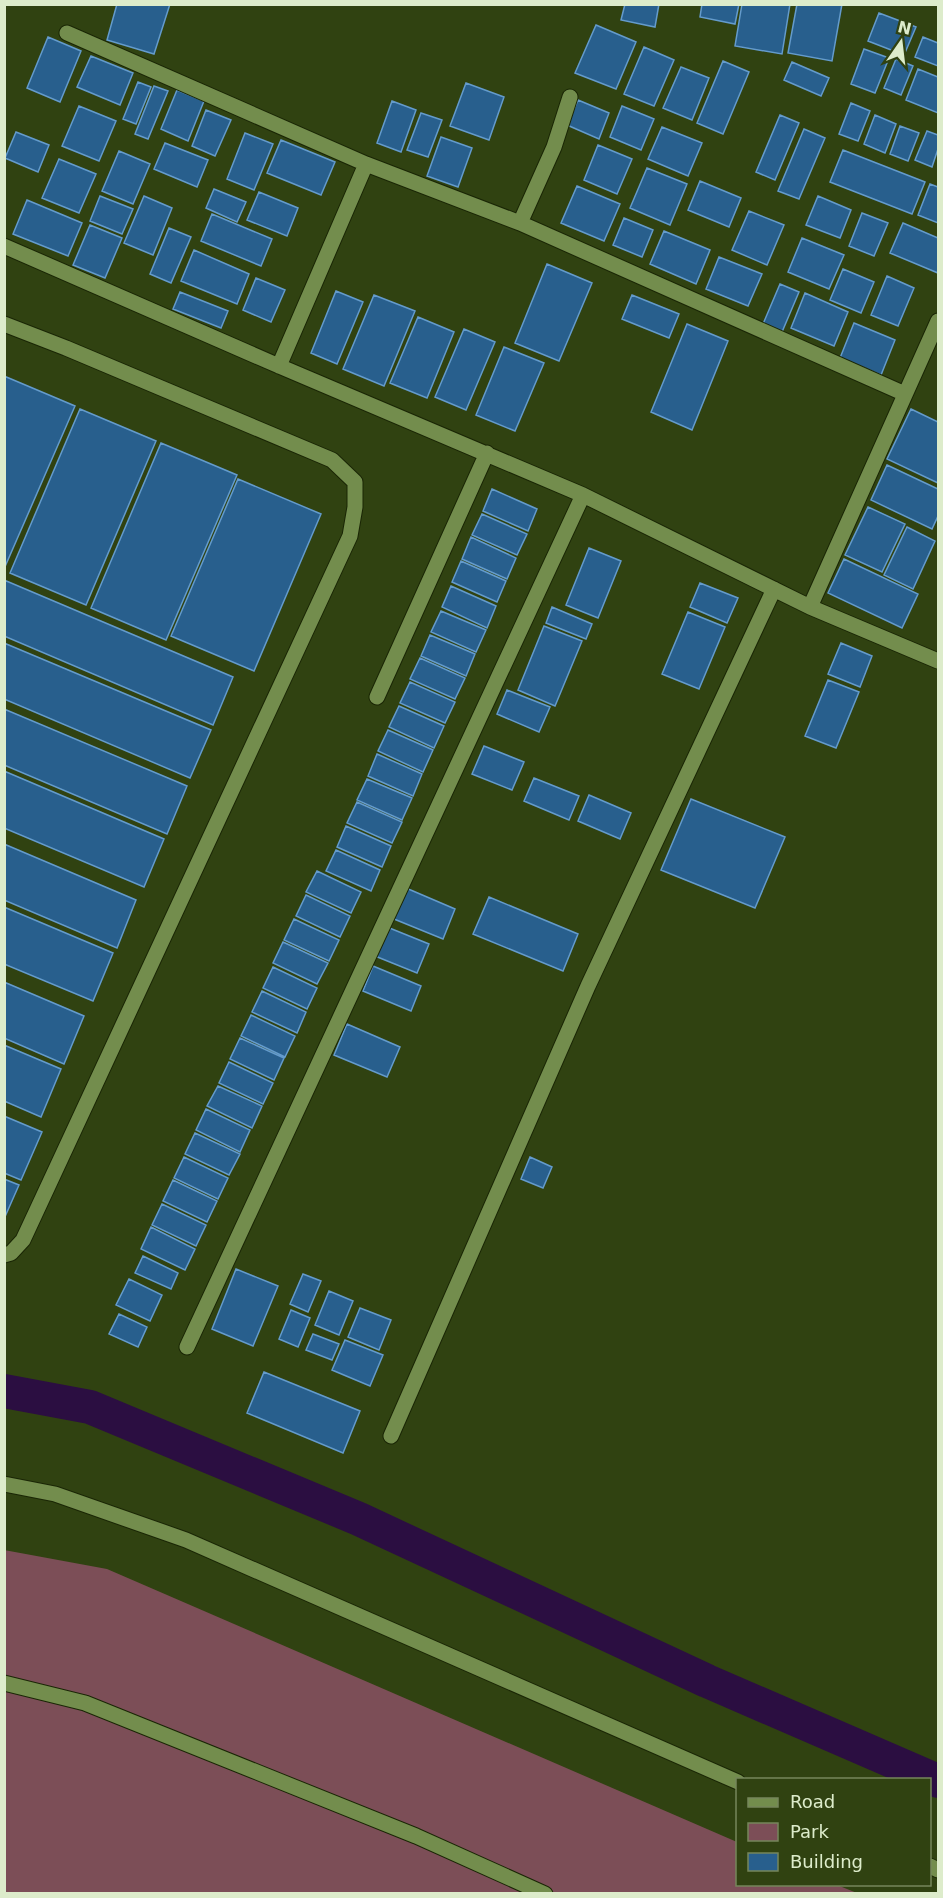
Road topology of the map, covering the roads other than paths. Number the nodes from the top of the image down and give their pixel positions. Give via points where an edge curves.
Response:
1 (67, 33) dead end
2 (570, 97) dead end
3 (366, 164) junction
4 (520, 223) junction
5 (4, 246) edge
6 (939, 321) edge
7 (4, 324) edge
8 (279, 366) junction
9 (904, 394) junction
10 (487, 453) junction
11 (583, 495) junction
12 (774, 589) junction
13 (810, 607) junction
14 (939, 661) edge
15 (377, 698) dead end
16 (4, 1255) edge
17 (187, 1347) dead end
18 (391, 1436) dead end
19 (4, 1484) edge
20 (4, 1683) edge
21 (736, 1781) edge
22 (545, 1893) edge

1 - 3 street
2 - 4 street via 554,147
3 - 4 street
3 - 8 street
4 - 9 street
5 - 8 street
6 - 9 street
7 - 16 street via 332,460 355,482 350,536 23,1240
8 - 10 street
9 - 13 street
10 - 11 street
10 - 15 street
11 - 12 street
11 - 17 street
12 - 13 street
12 - 18 street via 588,986
13 - 14 street
19 - 21 street via 55,1494 186,1540
20 - 22 street via 85,1703 416,1836

